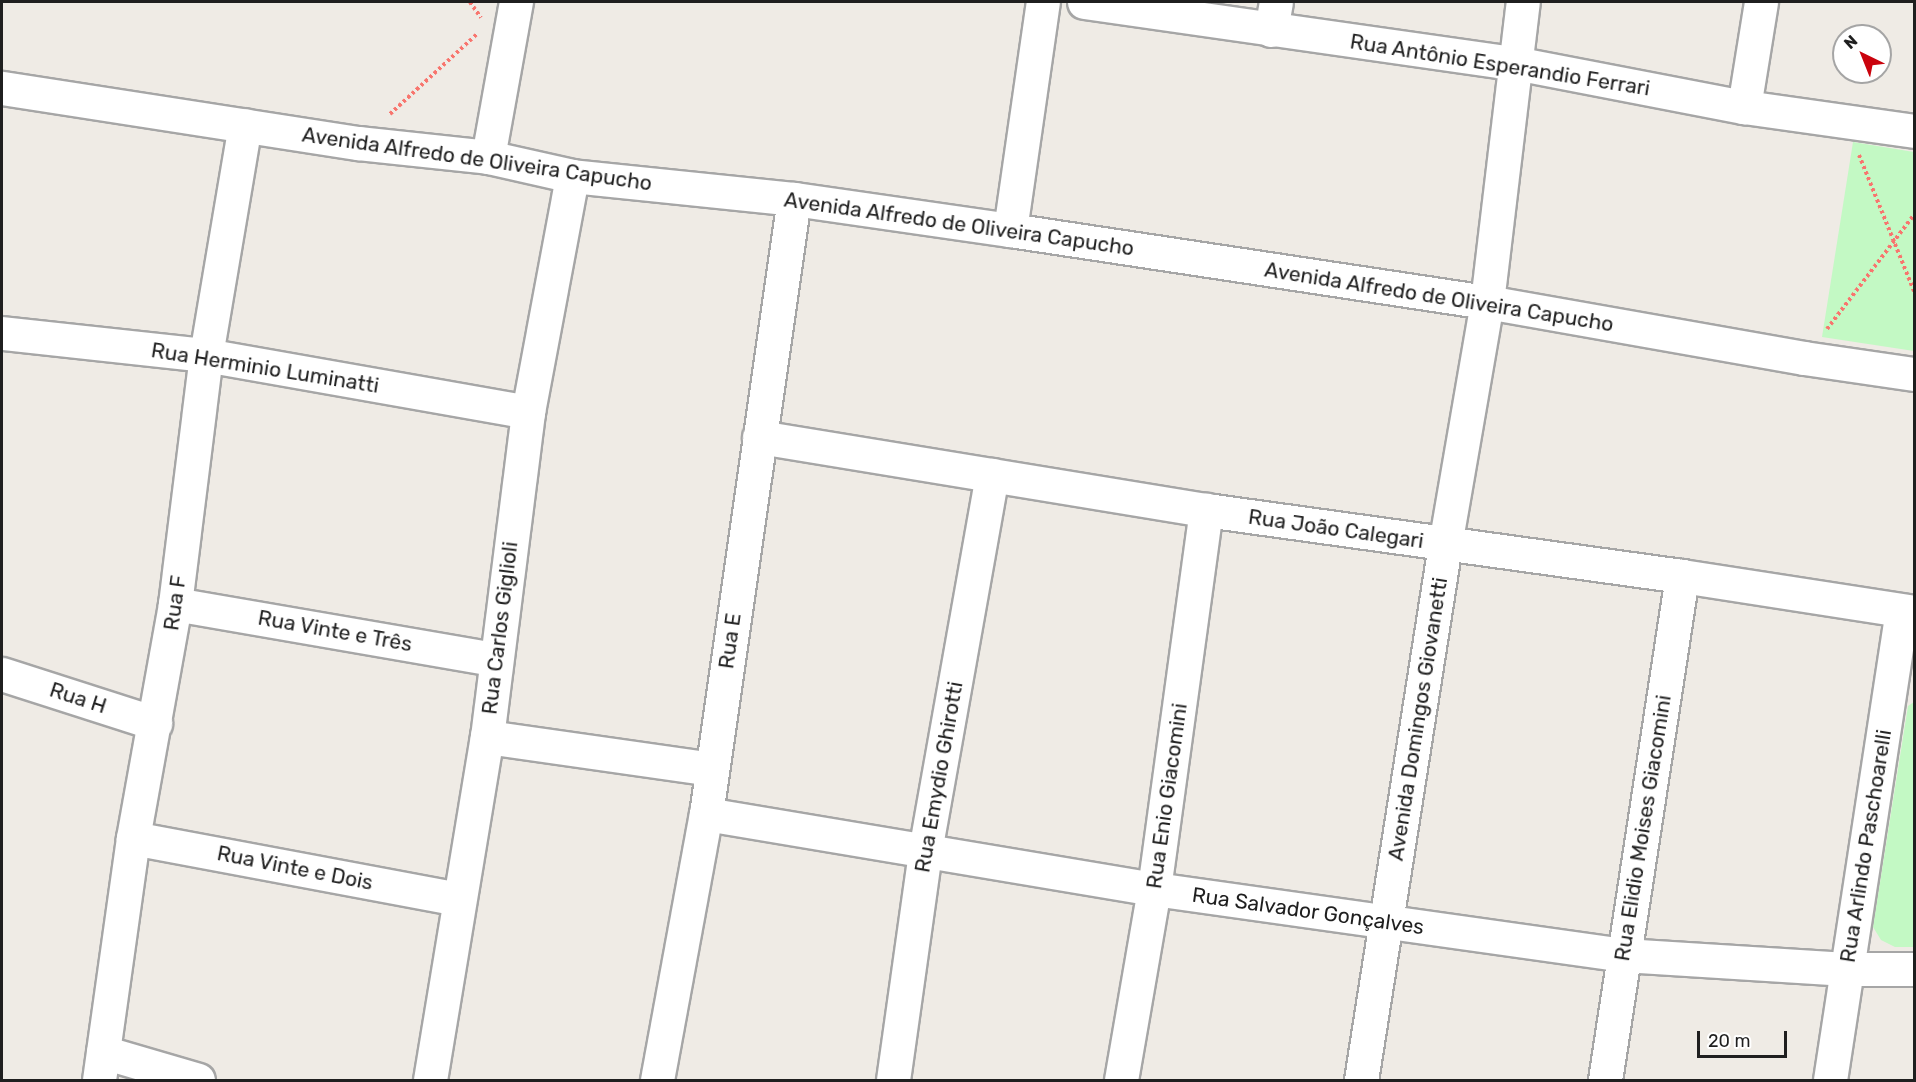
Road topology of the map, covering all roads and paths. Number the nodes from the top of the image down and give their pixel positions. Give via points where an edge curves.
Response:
1 (516, 2) edge
2 (1044, 2) edge
3 (1084, 2) edge
4 (1523, 2) edge
5 (1761, 2) edge
6 (1273, 16) edge
7 (478, 33) dead end
8 (1515, 63) junction
9 (2, 88) edge
10 (1744, 107) junction
11 (1845, 121) junction
12 (245, 125) junction
13 (1914, 131) edge
14 (358, 143) junction
15 (488, 157) junction
16 (572, 176) junction
17 (794, 200) junction
18 (1914, 215) edge
19 (1010, 230) junction
20 (1894, 242) junction
21 (1914, 291) edge
22 (1487, 302) junction
23 (2, 333) edge
24 (206, 355) junction
25 (1804, 358) junction
26 (1914, 374) edge
27 (528, 412) junction
28 (759, 437) junction
29 (992, 474) junction
30 (1206, 510) junction
31 (1445, 544) junction
32 (1682, 576) junction
33 (175, 604) junction
34 (1908, 612) edge
35 (495, 659) junction
36 (2, 674) edge
37 (155, 723) junction
38 (487, 737) junction
39 (711, 770) junction
40 (706, 814) junction
41 (133, 838) junction
42 (925, 851) junction
43 (1154, 889) junction
44 (458, 899) junction
45 (1385, 922) junction
46 (1623, 955) junction
47 (1847, 969) junction
48 (1914, 969) edge
49 (101, 1066) edge
50 (198, 1080) edge
51 (430, 1080) edge
52 (657, 1080) edge
53 (892, 1080) edge
54 (1121, 1080) edge
55 (1361, 1080) edge
56 (1605, 1080) edge
57 (1830, 1080) edge

1 - 15 street
2 - 19 street
3 - 6 street, Rua Antônio Esperandio Ferrari
4 - 8 street, Avenida Domingos Giovanetti
5 - 10 street
6 - 8 street, Rua Antônio Esperandio Ferrari
7 - 14 path
8 - 10 street, Rua Antônio Esperandio Ferrari
8 - 22 street, Avenida Domingos Giovanetti
9 - 12 street, Avenida Alfredo de Oliveira Capucho
10 - 11 street, Rua Antônio Esperandio Ferrari
11 - 13 street, Rua Antônio Esperandio Ferrari
11 - 20 path
12 - 14 street, Avenida Alfredo de Oliveira Capucho
12 - 24 street, Rua F
14 - 15 street, Avenida Alfredo de Oliveira Capucho
15 - 16 street, Avenida Alfredo de Oliveira Capucho
16 - 17 street, Avenida Alfredo de Oliveira Capucho
16 - 27 street, Rua Carlos Giglioli
17 - 19 street, Avenida Alfredo de Oliveira Capucho
17 - 28 street, Rua E
18 - 20 path
19 - 22 street, Avenida Alfredo de Oliveira Capucho
20 - 21 path
20 - 25 path
22 - 25 street, Avenida Alfredo de Oliveira Capucho
22 - 31 street, Avenida Domingos Giovanetti
23 - 24 street, Rua Herminio Luminatti
24 - 27 street, Rua Herminio Luminatti
24 - 33 street, Rua F
25 - 26 street, Avenida Alfredo de Oliveira Capucho
27 - 35 street, Rua Carlos Giglioli
28 - 29 street, Rua João Calegari
28 - 39 street, Rua E
29 - 30 street, Rua João Calegari
29 - 42 street, Rua Emydio Ghirotti
30 - 31 street, Rua João Calegari
30 - 43 street, Rua Enio Giacomini
31 - 32 street, Rua João Calegari
31 - 45 street, Avenida Domingos Giovanetti
32 - 34 street, Rua João Calegari
32 - 46 street, Rua Elidio Moises Giacomini
33 - 35 street, Rua Vinte e Três
33 - 37 street, Rua F
34 - 47 street, Rua Arlindo Paschoarelli
35 - 38 street, Rua Carlos Giglioli
36 - 37 street, Rua H
37 - 41 street, Rua F
38 - 39 street
38 - 44 street, Rua Carlos Giglioli
39 - 40 street, Rua E
40 - 42 street, Rua Salvador Gonçalves
40 - 52 street, Rua E
41 - 44 street, Rua Vinte e Dois
41 - 49 street, Rua F
42 - 43 street, Rua Salvador Gonçalves
42 - 53 street, Rua Emydio Ghirotti
43 - 45 street, Rua Salvador Gonçalves
43 - 54 street, Rua Enio Giacomini
44 - 51 street, Rua Carlos Giglioli
45 - 46 street, Rua Salvador Gonçalves
45 - 55 street, Avenida Domingos Giovanetti
46 - 47 street, Rua Salvador Gonçalves
46 - 56 street, Rua Elidio Moises Giacomini
47 - 48 street, Rua Salvador Gonçalves
47 - 57 street, Rua Arlindo Paschoarelli
49 - 50 street

